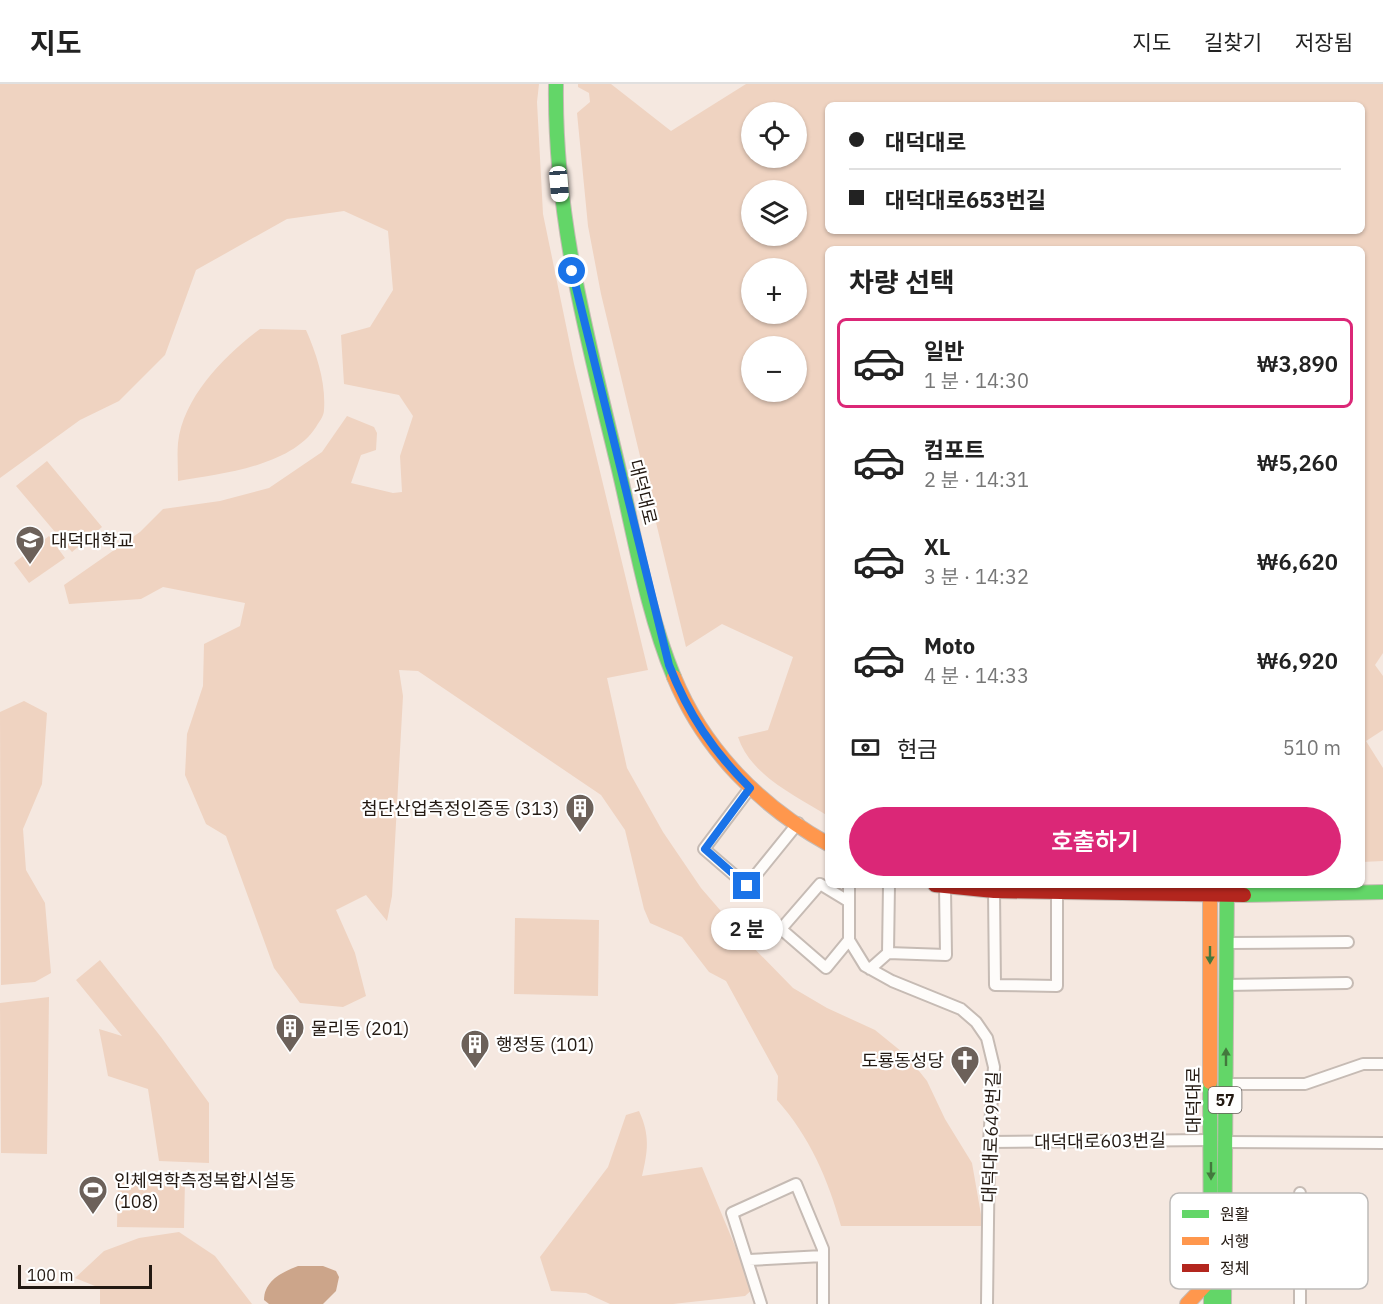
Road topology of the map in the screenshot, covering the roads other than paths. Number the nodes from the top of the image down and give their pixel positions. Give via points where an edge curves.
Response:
1 (556, 84) edge
2 (566, 84) edge
3 (750, 788) junction
4 (798, 824) junction
5 (825, 829) edge
6 (825, 842) edge
7 (1383, 881) edge
8 (1365, 882) edge
9 (825, 887) edge
10 (827, 888) edge
11 (849, 888) edge
12 (889, 888) edge
13 (940, 888) edge
14 (962, 888) edge
15 (994, 891) junction
16 (1210, 891) edge
17 (1227, 891) edge
18 (1057, 892) junction
19 (1383, 892) edge
20 (848, 901) junction
21 (849, 939) junction
22 (1348, 942) dead end
23 (1227, 943) junction
24 (888, 953) junction
25 (870, 969) junction
26 (1347, 983) dead end
27 (1226, 985) junction
28 (1383, 1064) edge
29 (1226, 1084) junction
30 (1218, 1141) junction
31 (989, 1142) junction
32 (1383, 1143) edge
33 (1215, 1193) edge
34 (1220, 1193) edge
35 (823, 1256) junction
36 (749, 1260) junction
37 (1201, 1289) edge
38 (1223, 1289) edge
39 (761, 1304) edge
40 (823, 1304) edge
41 (987, 1304) edge
42 (1187, 1304) edge
43 (1224, 1304) edge

1 - 3 main road, 대덕대로 via 554,125 567,251 656,622 686,706 721,760
2 - 5 main road, 대덕대로 via 570,199 580,261 673,649 701,714 743,769 774,797
3 - 4 main road, 대덕대로
3 - 4 street via 705,849 747,886
4 - 6 main road, 대덕대로
7 - 8 main road
9 - 21 street via 820,884 781,928 826,969
10 - 20 street
11 - 20 street, 대덕대로649번길
12 - 24 street
13 - 24 street via 946,955
14 - 15 main road
15 - 18 main road
15 - 18 street via 995,985 1057,986
16 - 17 main road
16 - 18 main road
16 -> 30 main road, 대덕대로 / 57
17 - 19 main road
17 - 23 main road, 대덕대로 / 57
20 - 21 street, 대덕대로649번길
21 - 25 street, 대덕대로649번길
22 - 23 street
23 - 27 main road, 대덕대로 / 57
24 - 25 street
25 - 31 street, 대덕대로649번길 via 961,1009 976,1022 992,1055
26 - 27 street
29 -> 27 main road, 대덕대로 / 57
28 - 29 street via 1363,1064 1305,1084
29 - 30 main road, 대덕대로 / 57
30 - 31 street, 대덕대로603번길
30 - 32 street, 대덕대로603번길
30 -> 33 main road, 대덕대로 / 57
30 - 34 main road, 대덕대로 / 57
31 - 41 street, 대덕대로649번길
35 - 36 street
35 - 36 street via 796,1184 732,1213
35 - 40 street
36 - 39 street
37 - 42 main road
38 - 43 main road, 대덕대로 / 57

